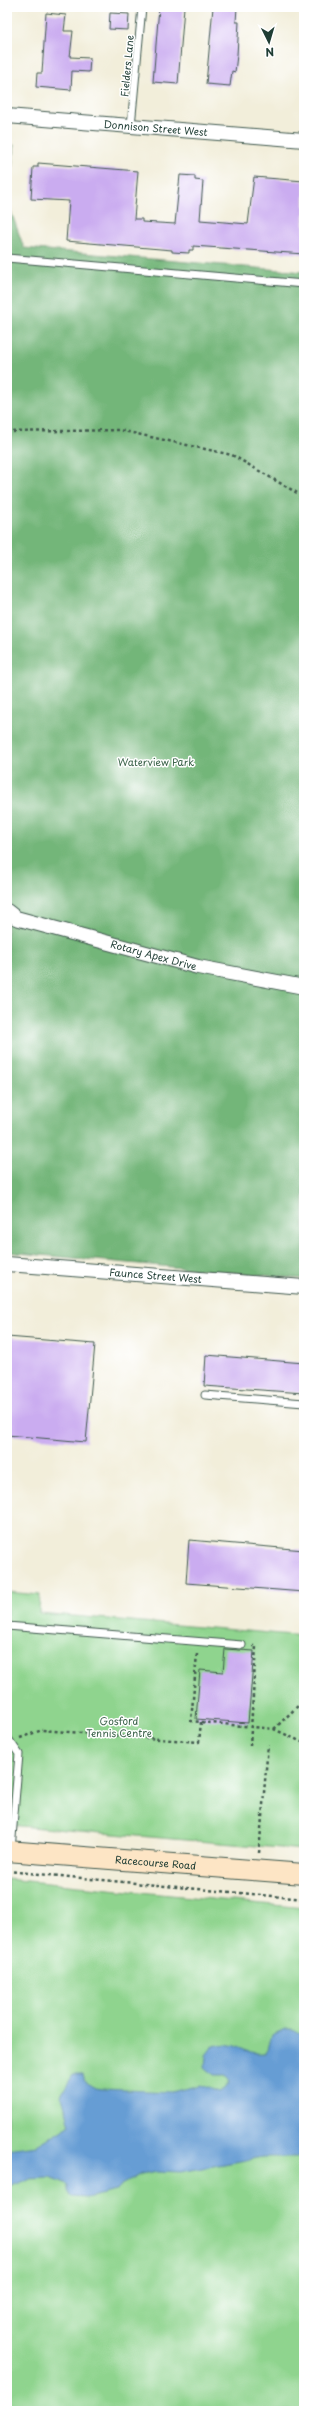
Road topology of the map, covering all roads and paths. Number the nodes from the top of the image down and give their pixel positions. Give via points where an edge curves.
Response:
1 (142, 7) edge
2 (7, 116) edge
3 (131, 126) junction
4 (304, 140) edge
5 (7, 258) edge
6 (304, 284) edge
7 (7, 432) edge
8 (304, 497) edge
9 (7, 911) edge
10 (304, 987) edge
11 (7, 1264) edge
12 (304, 1287) edge
13 (205, 1395) dead end
14 (304, 1403) edge
15 (7, 1626) edge
16 (198, 1641) junction
17 (242, 1645) joint
18 (304, 1673) edge
19 (201, 1722) junction
20 (251, 1728) junction
21 (274, 1729) junction
22 (9, 1739) edge
23 (304, 1743) edge
24 (268, 1745) dead end
25 (250, 1746) dead end
26 (9, 1851) edge
27 (257, 1871) junction
28 (7, 1872) edge
29 (304, 1874) edge
30 (304, 1899) edge

1 - 3 lane, Fielders Lane
2 - 3 street, Donnison Street West
3 - 4 street, Donnison Street West
5 - 6 lane
7 - 8 path via 120,430 232,455
9 - 10 street, Rotary Apex Drive via 16,918 198,967
11 - 12 street, Faunce Street West
13 - 14 lane
15 - 16 lane
16 - 17 lane
16 - 19 path via 191,1722
17 - 20 path via 256,1646
18 - 21 path via 303,1701
19 - 20 path
19 - 22 path via 199,1742 42,1730
20 - 21 path
20 - 25 path
21 - 23 path
22 - 26 lane via 19,1754
24 - 27 path
26 - 27 main road, Racecourse Road
27 - 29 main road, Racecourse Road
28 - 30 path

